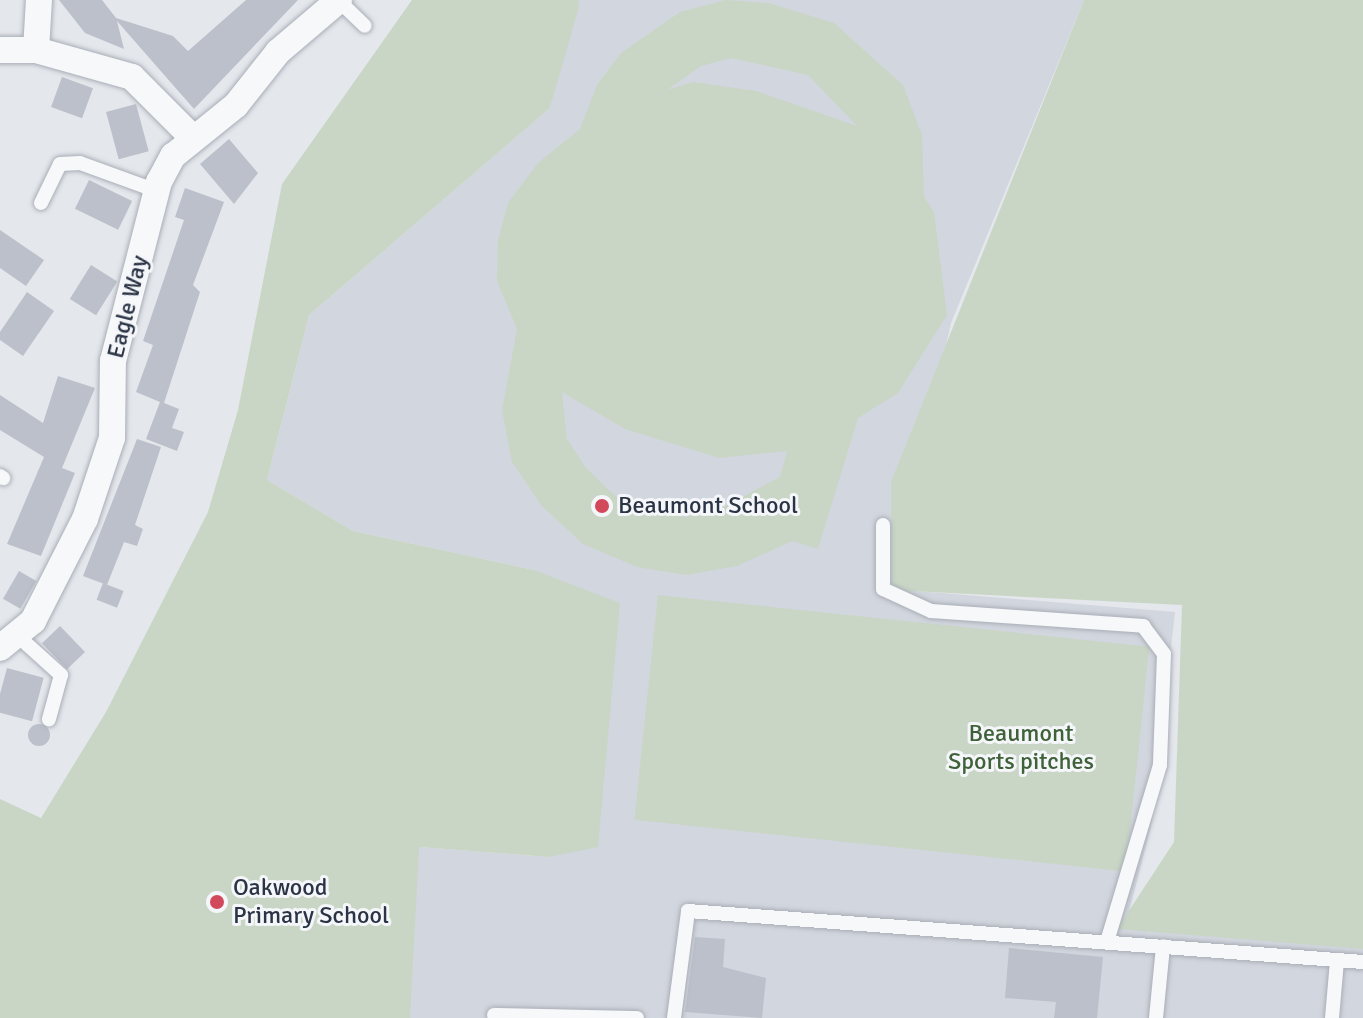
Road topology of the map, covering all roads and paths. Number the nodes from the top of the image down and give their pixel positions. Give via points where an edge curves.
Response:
1 (39, 0) edge
2 (338, 0) edge
3 (365, 26) dead end
4 (0, 50) edge
5 (36, 50) junction
6 (192, 137) junction
7 (157, 191) junction
8 (41, 203) dead end
9 (883, 525) dead end
10 (10, 642) edge
11 (49, 719) dead end
12 (1107, 942) junction
13 (1163, 946) junction
14 (1337, 961) junction
15 (1363, 962) edge
16 (494, 1015) dead end
17 (637, 1018) edge
18 (674, 1018) edge
19 (1156, 1018) edge
20 (1332, 1018) edge

1 - 5 street
2 - 3 lane
2 - 6 street via 278,52 236,105
4 - 5 street
5 - 6 street via 132,77
6 - 7 street, Eagle Way
7 - 8 lane via 80,163 60,164
7 - 10 street, Eagle Way via 113,361 112,438 85,519 45,602
9 - 12 lane via 883,589 931,611 1143,626 1164,654 1160,765
10 - 11 lane via 61,675
12 - 13 lane
12 - 18 lane via 688,911
13 - 14 lane
13 - 19 lane
14 - 15 lane
14 - 20 lane
16 - 17 lane

